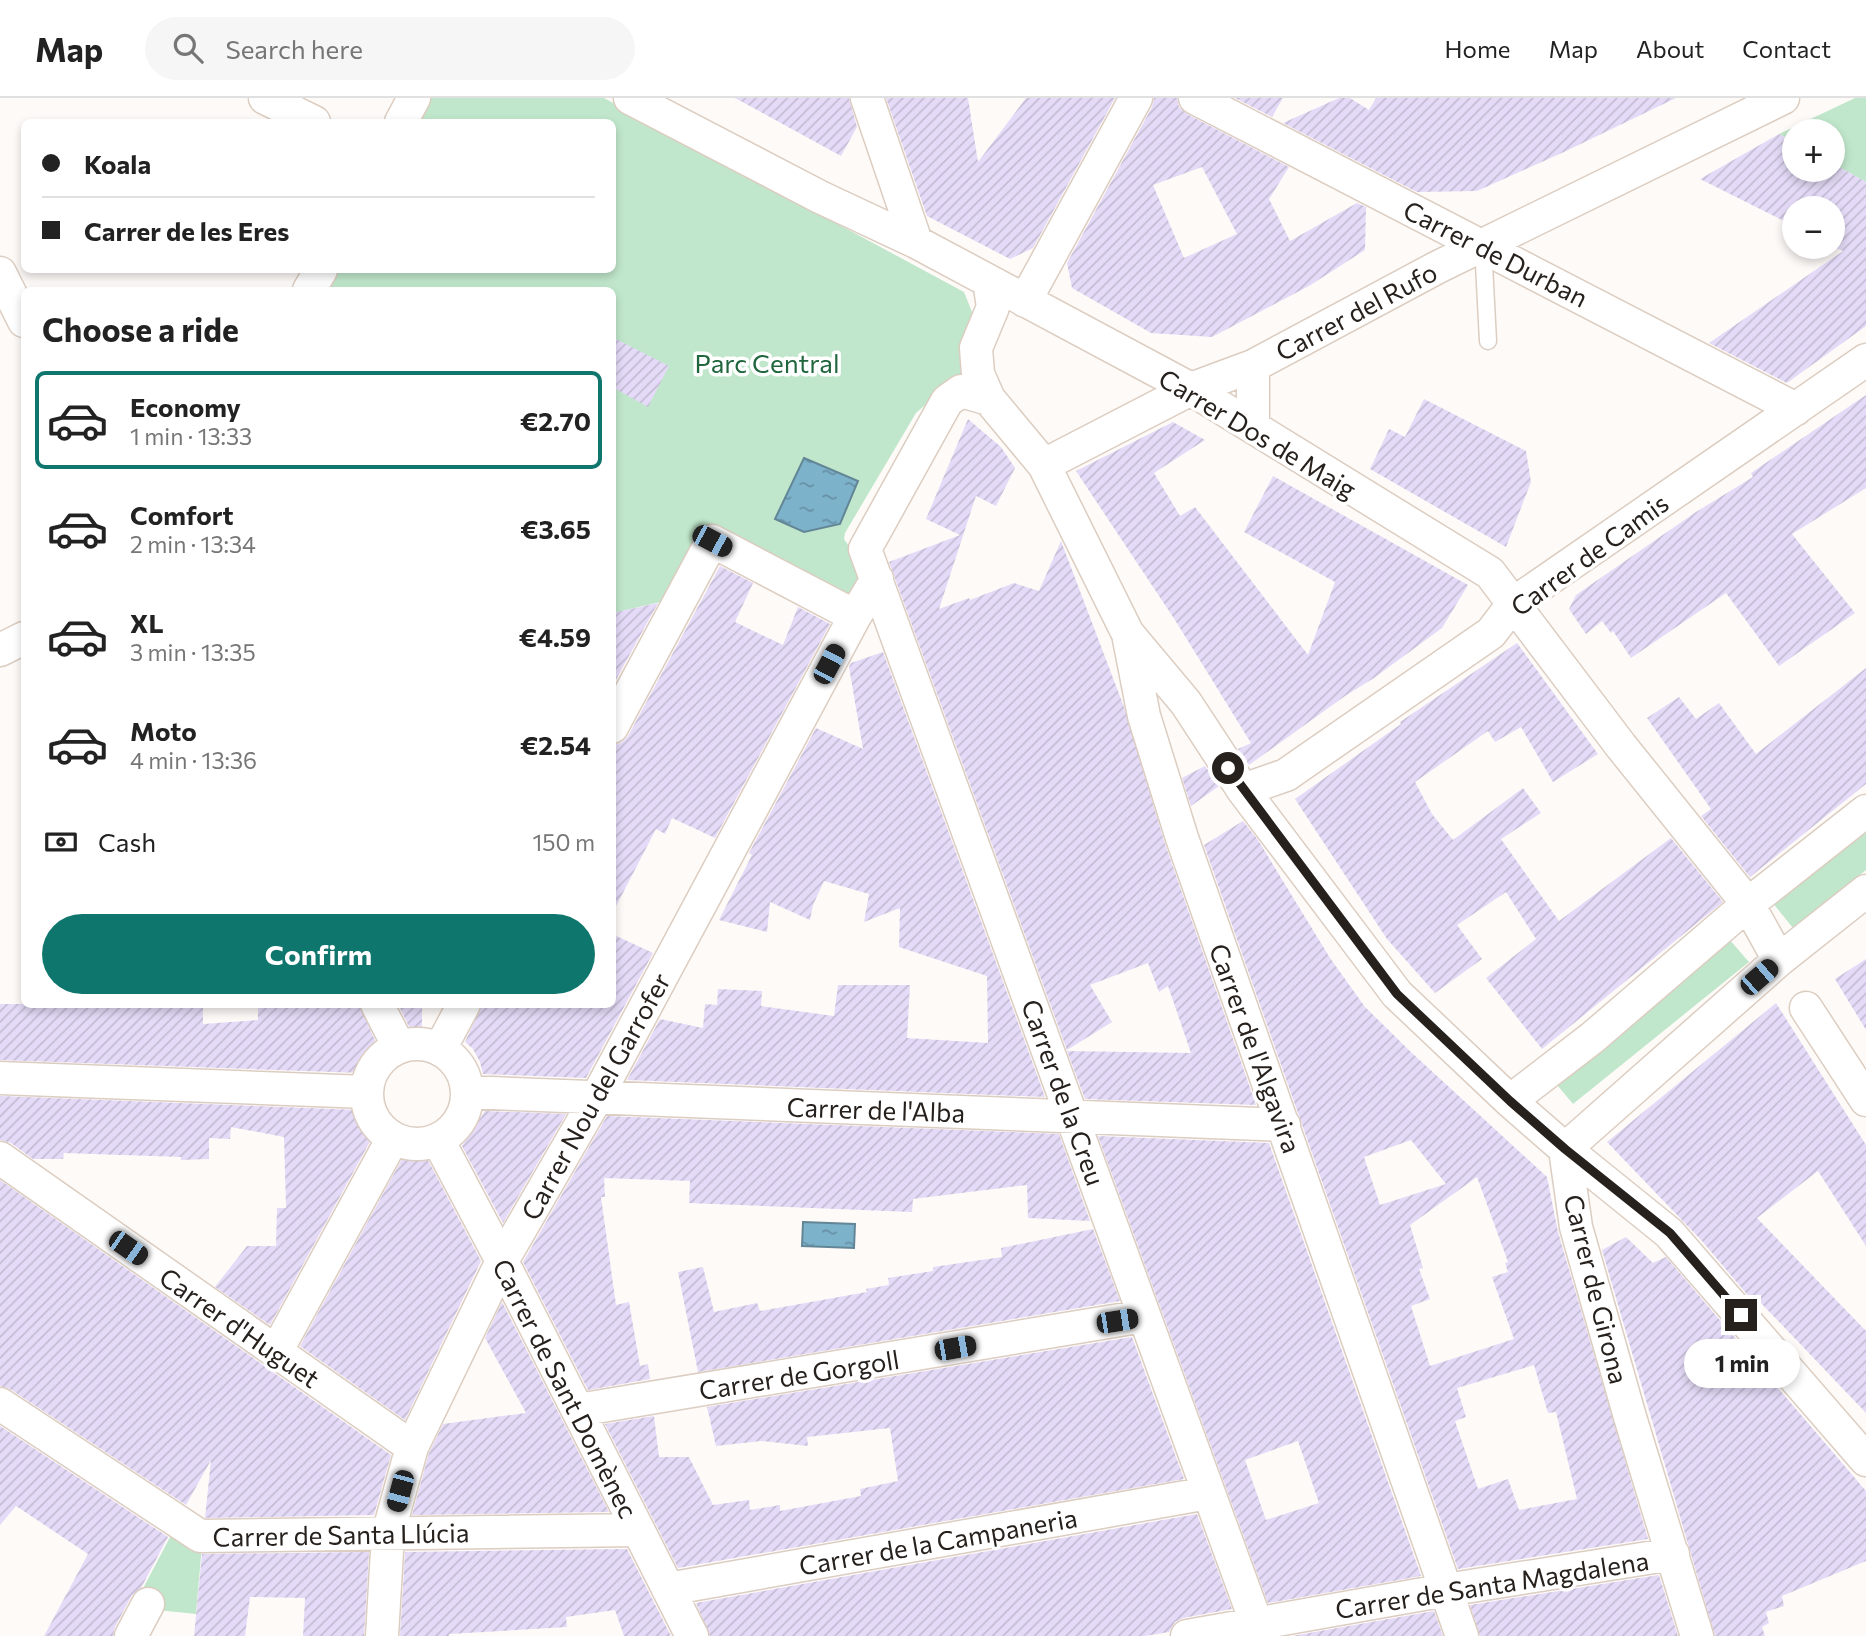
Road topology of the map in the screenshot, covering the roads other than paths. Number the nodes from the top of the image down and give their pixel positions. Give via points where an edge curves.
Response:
1 (265, 98) edge
2 (414, 98) edge
3 (630, 98) edge
4 (867, 98) edge
5 (1136, 98) edge
6 (1195, 98) edge
7 (1775, 99) edge
8 (308, 119) edge
9 (403, 119) edge
10 (916, 242) junction
11 (1483, 245) junction
12 (0, 273) edge
13 (989, 281) junction
14 (1025, 301) junction
15 (21, 315) edge
16 (986, 324) junction
17 (1488, 341) dead end
18 (1866, 360) edge
19 (1253, 366) junction
20 (1191, 389) junction
21 (989, 399) junction
22 (1796, 409) junction
23 (1253, 428) junction
24 (1044, 466) junction
25 (877, 579) junction
26 (1514, 603) junction
27 (855, 616) junction
28 (1128, 634) junction
29 (21, 640) edge
30 (0, 650) edge
31 (616, 720) edge
32 (1243, 790) junction
33 (1866, 811) edge
34 (1866, 891) edge
35 (1748, 904) junction
36 (1779, 960) junction
37 (379, 1008) edge
38 (462, 1008) edge
39 (1806, 1008) dead end
40 (399, 1047) junction
41 (440, 1049) junction
42 (0, 1078) edge
43 (367, 1092) junction
44 (467, 1092) junction
45 (597, 1097) junction
46 (1866, 1100) edge
47 (1510, 1101) junction
48 (1073, 1117) junction
49 (1284, 1125) junction
50 (394, 1138) junction
51 (438, 1140) junction
52 (1565, 1149) junction
53 (0, 1158) edge
54 (502, 1261) junction
55 (1144, 1317) junction
56 (276, 1352) junction
57 (0, 1404) edge
58 (578, 1410) junction
59 (412, 1447) junction
60 (1866, 1460) edge
61 (1208, 1493) junction
62 (638, 1530) junction
63 (388, 1534) junction
64 (1673, 1554) junction
65 (668, 1589) junction
66 (1446, 1590) junction
67 (148, 1604) dead end
68 (1259, 1630) edge
69 (131, 1636) edge
70 (382, 1636) edge
71 (692, 1636) edge
72 (1187, 1636) edge
73 (1462, 1636) edge
74 (1697, 1636) edge

1 - 8 street
2 - 9 street
3 - 10 street, Carrer Dos de Maig
4 - 10 street
5 - 14 street
6 - 11 street, Carrer de Durban
7 - 11 street, Carrer del Rufo
10 - 13 street, Carrer Dos de Maig
11 - 17 lane
11 - 19 street, Carrer del Rufo
11 - 22 street, Carrer de Durban
12 - 15 street
13 - 14 street, Carrer Dos de Maig
13 - 16 street via 993,307
14 - 16 street
14 - 20 street, Carrer Dos de Maig
16 - 21 street, Carrer de l'Algavira via 976,348 978,374
18 - 22 street, Carrer de Camis
19 - 20 street, Carrer del Rufo
19 - 23 street
20 - 23 street, Carrer Dos de Maig
20 - 24 street, Carrer del Rufo
21 - 24 street, Carrer de l'Algavira
21 - 25 street, Carrer de la Creu via 961,391 947,401 865,549
22 - 26 street, Carrer de Camis
23 - 26 street, Carrer Dos de Maig via 1490,573
24 - 28 street, Carrer de l'Algavira
25 - 27 street, Carrer Nou del Garrofer
25 - 48 street, Carrer de la Creu
26 - 32 street, Carrer de Camis via 1491,633 1286,775
26 - 35 street, Carrer Dos de Maig
27 - 31 street via 712,541
27 - 45 street, Carrer Nou del Garrofer
28 - 32 street via 1186,703
28 - 49 street, Carrer de l'Algavira via 1144,716 1182,838
29 - 30 street
32 - 47 street via 1397,994
33 - 35 street
34 - 36 street
35 - 36 street, Carrer Dos de Maig
35 - 47 street via 1592,1038
36 - 52 street
37 - 40 street
38 - 41 street
39 - 46 street
40 - 41 street
40 - 43 street via 376,1065
41 - 44 street via 460,1067
42 - 43 street
43 - 50 street via 373,1119
44 - 45 street, Carrer de l'Alba
44 - 51 street via 460,1121
45 - 48 street, Carrer de l'Alba
45 - 54 street, Carrer Nou del Garrofer
47 - 52 street
48 - 49 street, Carrer de l'Alba
48 - 55 street, Carrer de la Creu
49 - 66 street, Carrer de l'Algavira
50 - 51 street via 423,1144
50 - 56 street
51 - 54 street, Carrer de Sant Domènec
52 - 60 street via 1670,1233
52 - 64 street, Carrer de Girona via 1576,1227
53 - 56 street, Carrer d'Huguet
54 - 58 street, Carrer de Sant Domènec
54 - 59 street, Carrer Nou del Garrofer
55 - 58 street, Carrer de Gorgoll
55 - 61 street, Carrer de la Creu
56 - 59 street, Carrer d'Huguet
57 - 63 street, Carrer de Santa Llúcia via 200,1536
58 - 62 street, Carrer de Sant Domènec
59 - 63 street, Carrer Nou del Garrofer
61 - 65 street, Carrer de la Campaneria
61 - 68 street, Carrer de la Creu
62 - 63 street, Carrer de Santa Llúcia
62 - 65 street, Carrer de Sant Domènec
63 - 70 street, Carrer Nou del Garrofer
64 - 66 street, Carrer de Santa Magdalena
64 - 74 street, Carrer de Girona
65 - 71 street, Carrer de Sant Domènec
66 - 68 street, Carrer de Santa Magdalena
66 - 73 street, Carrer de l'Algavira
67 - 69 street
68 - 72 street, Carrer de Santa Magdalena

